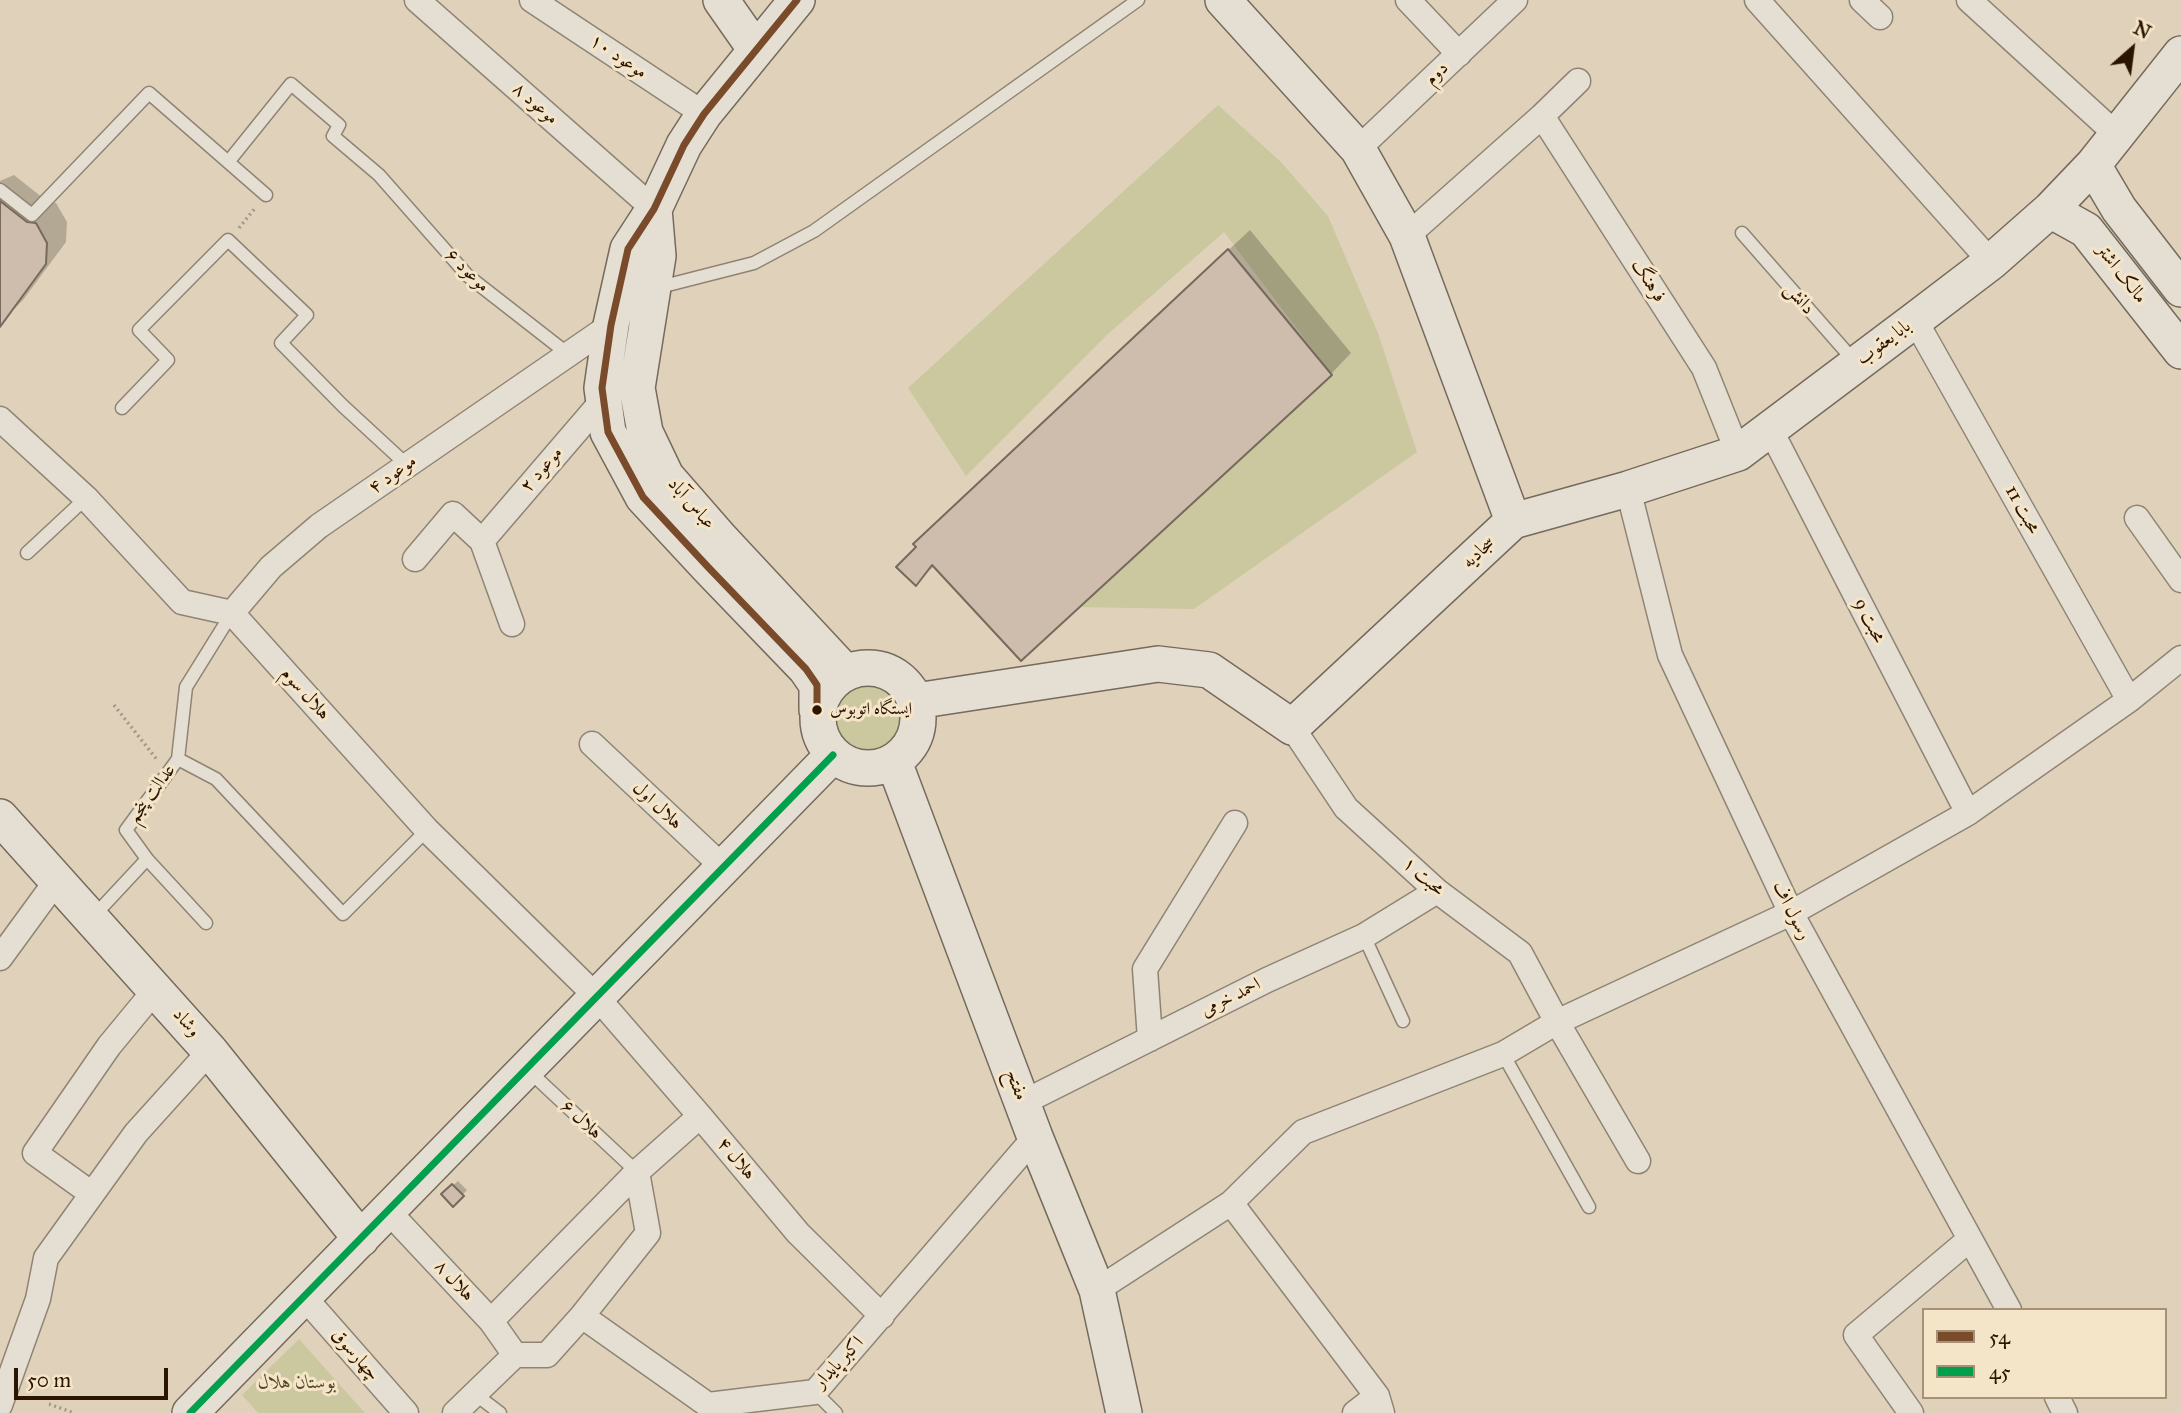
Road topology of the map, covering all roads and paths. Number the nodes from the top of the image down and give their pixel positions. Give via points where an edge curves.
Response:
1 (416, 0) edge
2 (532, 0) edge
3 (721, 0) edge
4 (1138, 0) edge
5 (1223, 0) edge
6 (1408, 0) edge
7 (1515, 0) edge
8 (1756, 0) edge
9 (1969, 0) edge
10 (786, 4) edge
11 (756, 50) junction
12 (1459, 54) junction
13 (2181, 54) edge
14 (1578, 81) dead end
15 (704, 114) junction
16 (1542, 116) junction
17 (2117, 135) junction
18 (1359, 149) junction
19 (229, 161) junction
20 (2093, 165) junction
21 (0, 190) edge
22 (267, 195) joint
23 (654, 209) junction
24 (2119, 209) junction
25 (2050, 210) junction
26 (2086, 230) junction
27 (1742, 233) dead end
28 (1407, 236) junction
29 (228, 240) junction
30 (1991, 262) junction
31 (652, 289) junction
32 (2181, 289) edge
33 (1915, 320) junction
34 (611, 325) junction
35 (2181, 351) edge
36 (568, 354) junction
37 (1856, 364) junction
38 (603, 400) junction
39 (122, 408) dead end
40 (0, 419) edge
41 (1770, 429) junction
42 (1738, 453) junction
43 (407, 465) junction
44 (1628, 489) junction
45 (86, 498) junction
46 (2137, 519) dead end
47 (1513, 521) junction
48 (482, 541) junction
49 (27, 553) dead end
50 (415, 559) dead end
51 (2181, 580) edge
52 (233, 612) junction
53 (512, 624) dead end
54 (2181, 659) edge
55 (845, 672) junction
56 (2129, 700) junction
57 (916, 701) junction
58 (114, 705) dead end
59 (817, 710) junction
60 (1292, 727) junction
61 (592, 744) dead end
62 (833, 755) junction
63 (178, 759) junction
64 (894, 762) junction
65 (168, 773) junction
66 (1968, 813) junction
67 (0, 817) edge
68 (1235, 823) dead end
69 (427, 830) junction
70 (147, 859) junction
71 (723, 867) junction
72 (57, 880) junction
73 (1437, 891) junction
74 (1791, 913) junction
75 (92, 918) junction
76 (206, 923) dead end
77 (1363, 936) junction
78 (0, 958) edge
79 (156, 989) junction
80 (596, 996) junction
81 (1403, 1021) dead end
82 (1557, 1022) junction
83 (1150, 1039) junction
84 (210, 1051) junction
85 (1503, 1054) junction
86 (526, 1068) junction
87 (1022, 1103) junction
88 (700, 1116) junction
89 (1035, 1136) junction
90 (1638, 1161) dead end
91 (637, 1172) junction
92 (92, 1194) junction
93 (1231, 1203) junction
94 (1589, 1207) dead end
95 (388, 1211) junction
96 (361, 1239) junction
97 (1970, 1239) junction
98 (1097, 1290) junction
99 (304, 1297) junction
100 (2007, 1308) edge
101 (882, 1316) junction
102 (582, 1317) junction
103 (491, 1321) junction
104 (514, 1356) junction
105 (814, 1392) junction
106 (475, 1394) junction
107 (48, 1404) dead end
108 (0, 1405) edge
109 (1380, 1405) edge
110 (203, 1409) edge
111 (74, 1413) edge
112 (406, 1413) edge
113 (455, 1413) edge
114 (500, 1413) edge
115 (836, 1413) edge
116 (1124, 1413) edge
117 (1355, 1413) edge
118 (1911, 1413) edge

1 - 23 street, موعود ۸
2 - 15 street, موعود ۱۰
3 - 11 main road
4 - 31 lane via 814,231 754,263
5 - 18 main road, سجادیه
6 - 12 street
7 - 12 street, دوم
8 - 30 street
9 - 17 street
10 - 11 main road, عباس آباد
11 - 15 main road, عباس آباد
12 - 18 street, دوم
13 - 17 main road, بابا یعقوب
14 - 16 street
15 - 23 main road, عباس آباد
16 - 28 street
16 - 42 street, فرهنگ via 1704,368
17 - 20 main road, بابا یعقوب
18 - 28 main road, سجادیه
19 - 21 lane via 149,93 32,215
19 - 22 lane
19 - 36 lane, موعود ۶ via 291,84 339,125 332,136 379,175 468,276
20 - 24 main road, مالک اشتر
20 - 25 main road, بابا یعقوب
22 - 29 path
23 - 31 main road, عباس آباد via 658,256
23 - 34 main road, عباس آباد via 628,249
24 - 26 main road via 2108,204 2096,207 2087,215
24 - 32 main road, مالک اشتر
25 - 26 main road, مالک اشتر
25 - 30 main road, بابا یعقوب
26 - 35 main road, مالک اشتر
27 - 37 lane, دانش
28 - 47 main road, سجادیه
29 - 39 lane via 139,330 168,360
29 - 43 lane via 307,315 281,343
30 - 33 main road, بابا یعقوب
31 - 55 main road, عباس آباد via 636,388 645,432 666,476
33 - 37 main road, بابا یعقوب
33 - 56 street, محبت 11
34 - 36 street, موعود ۴
34 - 38 main road, عباس آباد
36 - 43 street, موعود ۴
37 - 41 main road, بابا یعقوب
38 - 48 street, موعود ۲
38 - 59 main road, عباس آباد via 608,432 643,496 806,669 817,685
40 - 45 street
41 - 42 main road, بابا یعقوب
41 - 66 street, محبت 9
42 - 44 main road, بابا یعقوب
43 - 52 street, موعود ۴ via 318,526 271,567
44 - 47 main road, بابا یعقوب
44 - 74 street, رسول اف via 1670,655
45 - 49 lane
45 - 52 street via 182,602
46 - 51 street
47 - 60 main road, سجادیه
48 - 50 street via 453,514
48 - 53 street
52 - 63 lane, عدالت پنجم via 186,687
52 - 69 street, هلال سوم
54 - 56 street
55 - 57 main road via 860,667 894,674 908,685
55 - 59 main road via 822,695
56 - 66 street
57 - 60 main road via 1158,664 1209,670
57 - 64 main road via 916,735
58 - 65 path
59 - 62 main road via 823,742
60 - 73 street, محبت ۱ via 1346,808
61 - 71 street, هلال اول
62 - 64 main road via 862,768
62 - 71 main road
63 - 65 lane, عدالت پنجم
63 - 69 lane via 216,779 343,914
64 - 87 main road, مفتح
65 - 70 lane, عدالت پنجم via 126,830
66 - 74 street
67 - 72 main road, وشاد
68 - 83 street via 1145,969
69 - 80 street, هلال سوم
70 - 75 lane
70 - 76 lane
71 - 80 main road
72 - 75 main road, وشاد
72 - 78 street
73 - 77 street, احمد خرمی
73 - 82 street, محبت ۱ via 1520,953
74 - 82 street
74 - 97 street, رسول اف
75 - 79 main road, وشاد
77 - 81 lane
77 - 83 street, احمد خرمی
79 - 84 main road, وشاد
79 - 92 street via 109,1046 35,1153
80 - 86 main road
80 - 88 street, هلال ۴
82 - 85 street
82 - 90 street, محبت ۱
83 - 87 street, احمد خرمی
84 - 92 street via 136,1133
84 - 96 main road, وشاد
85 - 93 street via 1303,1132
85 - 94 lane
86 - 91 lane, هلال ۶
86 - 95 main road
87 - 89 main road, مفتح
88 - 91 street
88 - 101 street, هلال ۴ via 797,1233
89 - 98 main road, مفتح
89 - 101 street, اکبر پایدار
91 - 102 street via 648,1233
91 - 103 street
92 - 108 street via 46,1258 38,1299
93 - 98 street
93 - 109 street
95 - 96 main road
95 - 103 street, هلال ۸
96 - 99 main road
97 - 100 street, رسول اف
97 - 118 street via 1856,1335
98 - 116 main road, مفتح
99 - 110 main road
99 - 112 street, چهارسوق
101 - 105 street, اکبر پایدار
102 - 104 street via 547,1355
102 - 105 street, اکبر پایدار via 708,1405
103 - 104 street, هلال ۸
104 - 106 street
105 - 115 lane
106 - 113 street
106 - 114 lane
107 - 111 path
109 - 117 street

